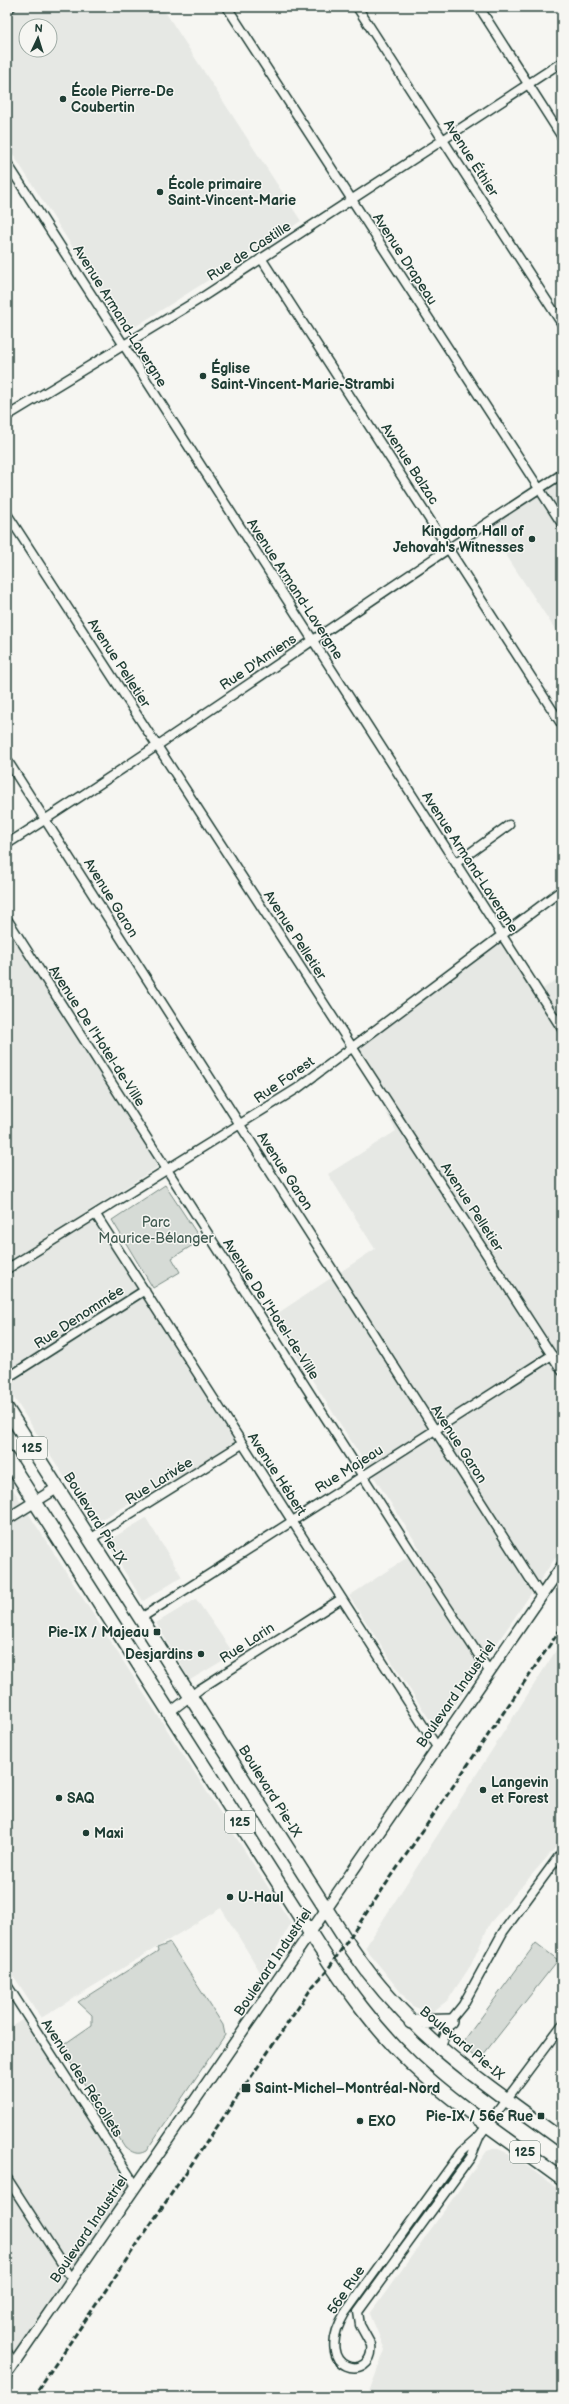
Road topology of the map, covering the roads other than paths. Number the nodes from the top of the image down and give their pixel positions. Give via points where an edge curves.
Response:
1 (11, 7) edge
2 (227, 7) edge
3 (357, 7) edge
4 (479, 7) edge
5 (7, 9) edge
6 (562, 62) edge
7 (528, 84) junction
8 (562, 137) edge
9 (443, 139) junction
10 (7, 162) edge
11 (352, 200) junction
12 (260, 258) junction
13 (562, 324) edge
14 (124, 345) junction
15 (7, 416) edge
16 (562, 474) edge
17 (539, 488) junction
18 (7, 514) edge
19 (562, 524) edge
20 (448, 547) junction
21 (313, 640) junction
22 (562, 724) edge
23 (157, 745) junction
24 (7, 760) edge
25 (45, 820) junction
26 (509, 825) dead end
27 (7, 844) edge
28 (456, 863) junction
29 (562, 890) edge
30 (7, 919) edge
31 (502, 936) junction
32 (562, 1029) edge
33 (352, 1047) junction
34 (240, 1126) junction
35 (168, 1170) junction
36 (96, 1215) junction
37 (7, 1269) edge
38 (144, 1290) junction
39 (552, 1355) junction
40 (562, 1371) edge
41 (7, 1378) edge
42 (7, 1409) edge
43 (435, 1430) junction
44 (242, 1444) junction
45 (7, 1458) edge
46 (363, 1476) junction
47 (57, 1488) junction
48 (34, 1501) junction
49 (7, 1520) edge
50 (291, 1520) junction
51 (90, 1539) junction
52 (562, 1566) edge
53 (541, 1596) junction
54 (341, 1599) junction
55 (140, 1618) junction
56 (489, 1671) junction
57 (190, 1696) junction
58 (170, 1712) junction
59 (437, 1747) junction
60 (562, 1852) edge
61 (326, 1908) junction
62 (310, 1932) junction
63 (7, 1985) edge
64 (450, 2021) junction
65 (411, 2022) junction
66 (562, 2024) edge
67 (440, 2049) junction
68 (506, 2100) junction
69 (488, 2124) junction
70 (480, 2135) junction
71 (562, 2140) edge
72 (7, 2178) edge
73 (562, 2179) edge
74 (136, 2186) junction
75 (72, 2279) junction
76 (7, 2352) edge
77 (14, 2363) junction
78 (7, 2374) edge

1 - 5 street
2 - 11 street, Avenue Drapeau
3 - 9 street, Avenue Éthier
4 - 7 street
6 - 7 street, Rue de Castille
7 - 8 street
7 - 9 street, Rue de Castille
9 - 11 street, Rue de Castille
9 - 13 street, Avenue Éthier
10 - 14 street, Avenue Armand-Lavergne
11 - 12 street, Rue de Castille
11 - 17 street, Avenue Drapeau
12 - 14 street, Rue de Castille
12 - 20 street, Avenue Balzac
14 - 15 street, Rue de Castille
14 - 21 street, Avenue Armand-Lavergne
16 - 17 street, Rue D'Amiens
17 - 19 street, Avenue Drapeau
17 - 20 street, Rue D'Amiens
18 - 23 street, Avenue Pelletier
20 - 21 street, Rue D'Amiens
20 - 22 street, Avenue Balzac
21 - 23 street, Rue D'Amiens
21 - 28 street, Avenue Armand-Lavergne
23 - 25 street, Rue D'Amiens
23 - 33 street, Avenue Pelletier
24 - 25 street, Avenue Garon
25 - 27 street, Rue D'Amiens
25 - 34 street, Avenue Garon
26 - 28 street
28 - 31 street, Avenue Armand-Lavergne
29 - 31 street, Rue Forest
30 - 35 street, Avenue De l'Hotel-de-Ville
31 - 32 street, Avenue Armand-Lavergne
31 - 33 street, Rue Forest
33 - 34 street, Rue Forest via 312,1078
33 - 39 street, Avenue Pelletier
34 - 35 street, Rue Forest
34 - 43 street, Avenue Garon
35 - 36 street, Rue Forest
35 - 46 street, Avenue De l'Hotel-de-Ville
36 - 37 street, Rue Forest
36 - 38 street, Avenue Hébert
38 - 41 street, Rue Denommée
38 - 44 street, Avenue Hébert
39 - 40 street, Avenue Pelletier
39 - 43 street, Rue Majeau
42 - 47 main road, Boulevard Pie-IX / 125
43 - 46 street, Rue Majeau
43 - 53 street, Avenue Garon
44 - 50 street, Avenue Hébert
44 - 51 street, Rue Larivée
45 - 48 main road, 125
46 - 50 street, Rue Majeau
46 - 56 street, Avenue De l'Hotel-de-Ville
47 - 48 street
47 - 51 main road, Boulevard Pie-IX / 125
48 - 49 street
48 - 58 main road, 125
50 - 54 street, Avenue Hébert
50 - 55 street, Rue Majeau
51 - 55 main road, Boulevard Pie-IX / 125
52 - 53 street, Boulevard Industriel
53 - 56 street, Boulevard Industriel
54 - 57 street, Rue Larin
54 - 59 street, Avenue Hébert
55 - 57 main road, Boulevard Pie-IX / 125
56 - 59 street, Boulevard Industriel
57 - 58 street, Rue Larin
57 - 61 main road, Boulevard Pie-IX / 125
58 - 62 main road, 125
59 - 61 street, Boulevard Industriel
60 - 64 street via 504,1932 463,2005
61 - 62 street, Boulevard Industriel
61 - 65 main road, Boulevard Pie-IX / 125 via 365,1968
62 - 69 main road, 125 via 346,1987 382,2033 430,2079
62 - 74 street, Boulevard Industriel
63 - 74 street, Avenue des Récollets
64 - 65 main road
64 - 67 street
65 - 67 main road, Boulevard Pie-IX / 125
66 - 68 street, 56e Rue
67 - 68 main road, Boulevard Pie-IX / 125
68 - 69 street, 56e Rue
68 - 71 main road, Boulevard Pie-IX / 125
69 - 70 street, 56e Rue
69 - 73 main road, 125
70 - 70 street, 56e Rue via 462,2152 345,2313 335,2334 333,2347 336,2356 343,2363 355,2367 369,2360 372,2345 360,2325 358,2312 471,2157
72 - 75 street
74 - 75 street, Boulevard Industriel
75 - 77 street, Boulevard Industriel
76 - 77 street
77 - 78 street, Boulevard Industriel

